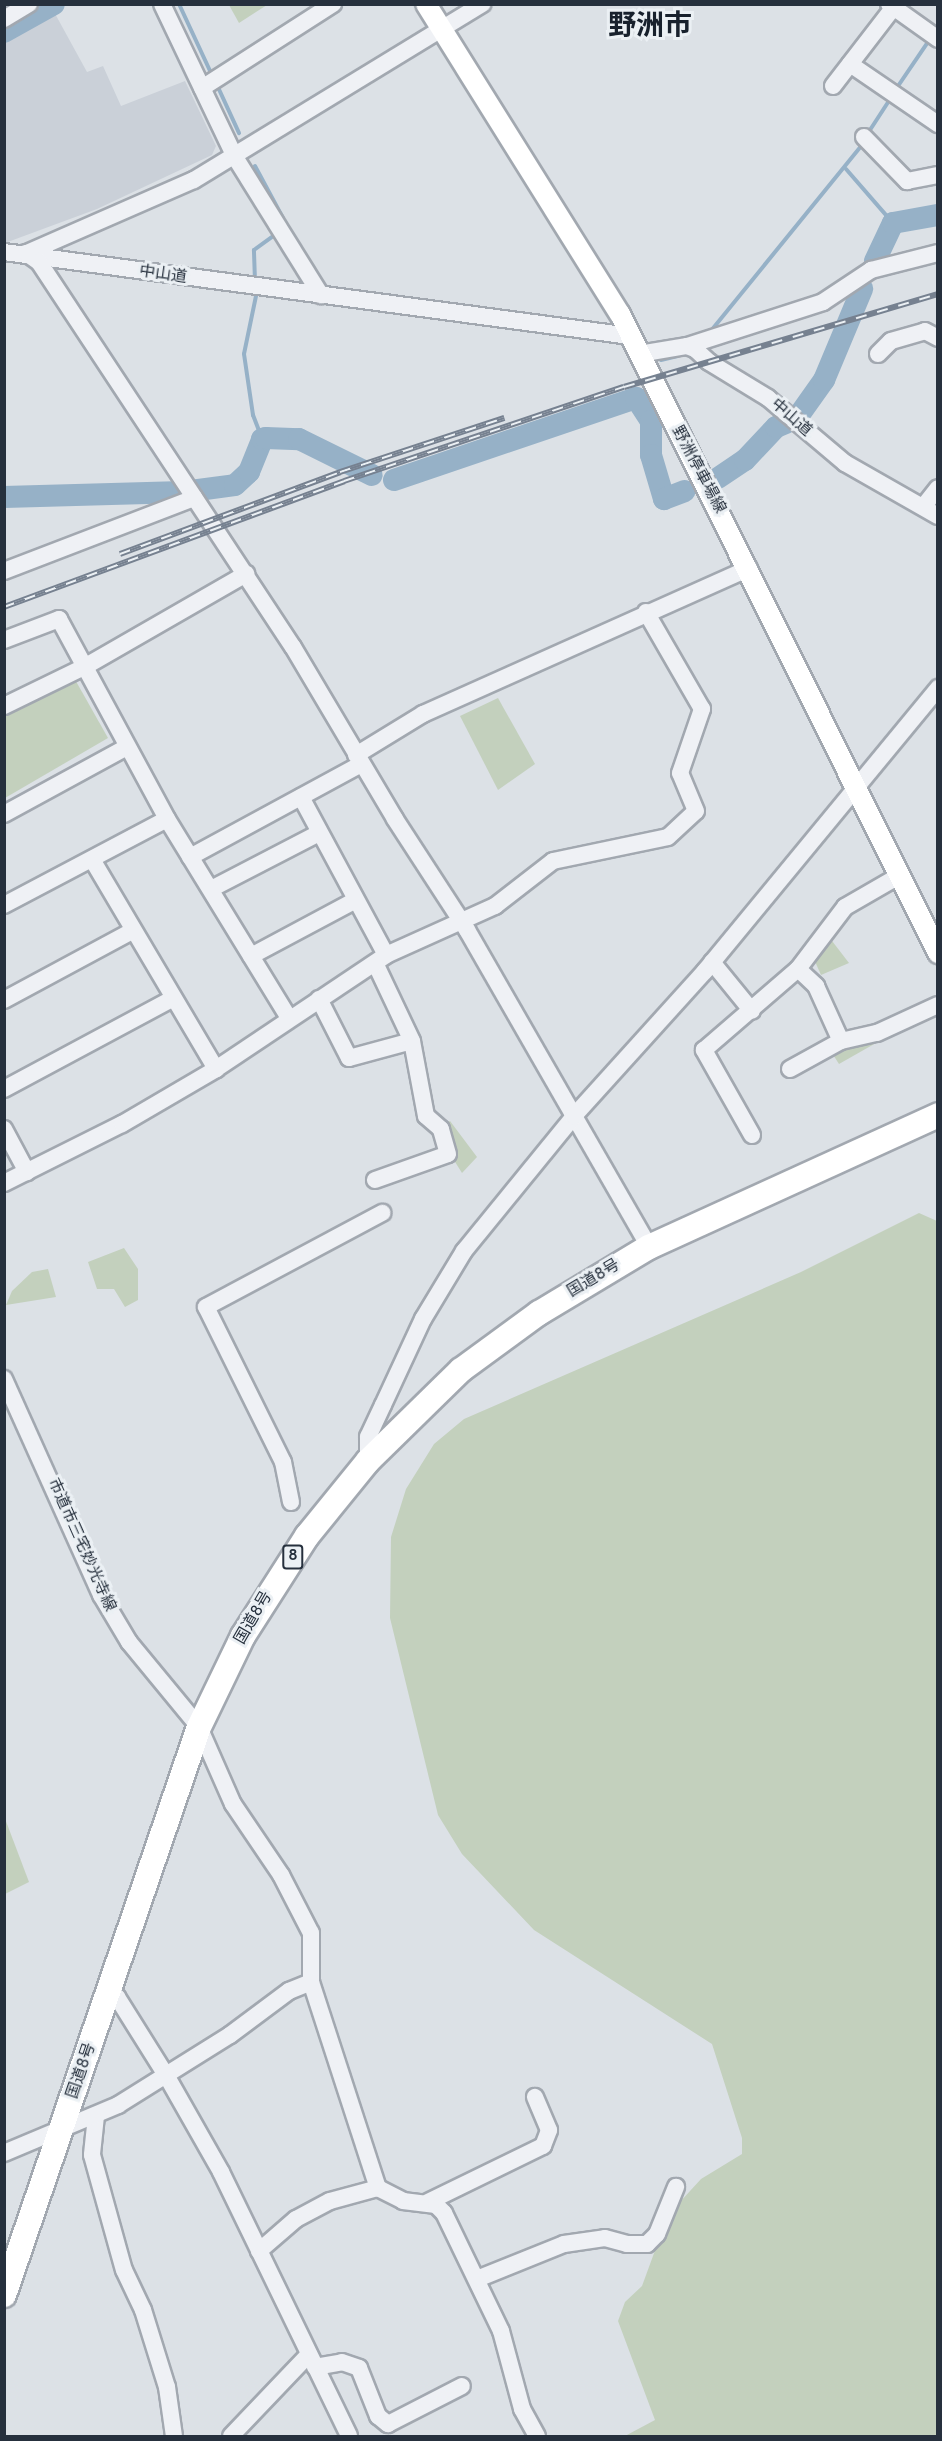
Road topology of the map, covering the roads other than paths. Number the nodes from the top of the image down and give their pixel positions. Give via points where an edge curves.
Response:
1 (29, 4) edge
2 (162, 4) edge
3 (333, 4) edge
4 (426, 4) edge
5 (482, 4) edge
6 (891, 6) edge
7 (9, 12) edge
8 (441, 32) junction
9 (938, 39) edge
10 (850, 64) junction
11 (211, 82) junction
12 (833, 86) dead end
13 (938, 124) edge
14 (864, 137) dead end
15 (235, 158) junction
16 (938, 175) edge
17 (4, 252) edge
18 (26, 253) junction
19 (938, 253) edge
20 (4, 263) edge
21 (321, 295) junction
22 (630, 336) junction
23 (938, 338) edge
24 (687, 346) junction
25 (639, 354) junction
26 (878, 354) dead end
27 (938, 488) edge
28 (194, 498) junction
29 (923, 507) junction
30 (938, 516) edge
31 (749, 568) junction
32 (4, 571) edge
33 (246, 574) junction
34 (646, 612) junction
35 (4, 640) edge
36 (86, 666) junction
37 (938, 688) edge
38 (4, 706) edge
39 (127, 747) junction
40 (358, 759) junction
41 (854, 791) junction
42 (301, 797) junction
43 (4, 814) edge
44 (167, 819) junction
45 (319, 833) junction
46 (190, 857) junction
47 (93, 861) junction
48 (897, 877) junction
49 (211, 889) junction
50 (354, 902) junction
51 (4, 904) edge
52 (460, 920) junction
53 (132, 931) junction
54 (935, 941) edge
55 (251, 956) junction
56 (381, 960) junction
57 (712, 962) junction
58 (798, 969) junction
59 (172, 999) junction
60 (319, 999) junction
61 (4, 1000) edge
62 (938, 1005) edge
63 (752, 1011) junction
64 (289, 1018) junction
65 (412, 1041) junction
66 (841, 1041) junction
67 (216, 1069) junction
68 (789, 1069) dead end
69 (4, 1089) edge
70 (938, 1115) edge
71 (574, 1116) junction
72 (4, 1129) edge
73 (752, 1135) dead end
74 (27, 1172) junction
75 (375, 1180) dead end
76 (4, 1183) edge
77 (382, 1213) dead end
78 (649, 1247) junction
79 (4, 1379) edge
80 (368, 1461) junction
81 (291, 1502) dead end
82 (199, 1727) junction
83 (311, 1982) junction
84 (109, 1994) junction
85 (166, 2075) junction
86 (535, 2097) dead end
87 (96, 2116) junction
88 (62, 2127) junction
89 (4, 2153) edge
90 (676, 2187) dead end
91 (378, 2188) junction
92 (428, 2202) junction
93 (259, 2251) junction
94 (477, 2279) junction
95 (4, 2295) edge
96 (312, 2360) junction
97 (462, 2386) dead end
98 (174, 2436) edge
99 (231, 2436) edge
100 (349, 2436) edge
101 (537, 2436) edge

1 - 7 street
2 - 11 street
3 - 11 street
4 - 8 main road, 野洲停車場線
5 - 8 street
6 - 9 street
6 - 10 street
8 - 15 street
8 - 22 main road, 野洲停車場線 via 592,266
10 - 12 street
10 - 13 street
11 - 15 street
14 - 16 street via 907,181
15 - 18 street via 194,180
15 - 21 street
17 - 18 street, 中山道
18 - 20 street
18 - 21 street, 中山道
18 - 28 street via 39,262
19 - 24 street via 871,270 823,302
21 - 22 street, 中山道
22 - 25 main road, 野洲停車場線
23 - 26 street via 925,331 891,341
24 - 25 street
24 - 29 street, 中山道 via 752,386 845,463
25 - 31 main road, 野洲停車場線
27 - 29 street
28 - 32 street
28 - 33 street
29 - 30 street, 中山道
31 - 34 street
31 - 41 main road, 野洲停車場線
33 - 36 street
33 - 40 street
34 - 40 street via 423,714
34 - 52 street via 702,709 680,773 696,811 668,837 553,861 495,906
35 - 36 street via 59,619
36 - 38 street
36 - 39 street
37 - 41 street
39 - 43 street
39 - 44 street
40 - 42 street
40 - 52 street
41 - 48 main road, 野洲停車場線
41 - 57 street
42 - 45 street
42 - 46 street
44 - 46 street
44 - 47 street
45 - 49 street
45 - 50 street
46 - 49 street
47 - 51 street
47 - 53 street
48 - 54 main road, 野洲停車場線
48 - 58 street via 845,907
49 - 55 street
50 - 55 street
50 - 56 street
52 - 56 street
52 - 71 street
53 - 59 street
53 - 61 street
55 - 64 street
56 - 60 street
56 - 65 street
57 - 63 street
57 - 71 street
58 - 63 street
58 - 66 street via 816,986
59 - 67 street
59 - 69 street
60 - 64 street
60 - 65 street via 349,1058
62 - 66 street via 877,1033
63 - 73 street via 704,1050
64 - 67 street
65 - 75 street via 426,1116 441,1129 448,1154
66 - 68 street
67 - 74 street via 123,1124
70 - 78 highway, 国道8号 / 8
71 - 78 street
71 - 80 street via 446,1277 368,1437
72 - 74 street
74 - 76 street
77 - 81 street via 206,1307 283,1462
78 - 80 highway, 国道8号 / 8 via 498,1341 461,1370
79 - 82 street, 市道市三宅妙光寺線 via 101,1595 129,1642
80 - 82 highway, 国道8号 / 8 via 273,1585
82 - 83 street, 市道市三宅妙光寺線 via 233,1804 281,1875 311,1933
82 - 84 highway, 国道8号 / 8
83 - 85 street via 289,1991 230,2035
83 - 91 street, 市道市三宅妙光寺線
84 - 85 street via 117,1998
84 - 88 highway, 国道8号 / 8
85 - 87 street
85 - 93 street via 221,2172
86 - 92 street via 549,2130 543,2146
87 - 88 street
87 - 98 street via 92,2155 124,2270 143,2310 167,2387
88 - 89 street
88 - 95 highway, 国道8号 / 8
90 - 94 street via 657,2234 646,2244 605,2238 564,2244
91 - 92 street via 403,2201
91 - 93 street via 330,2200 296,2219
92 - 94 street via 444,2213
93 - 96 street
94 - 101 street via 501,2331 519,2400
96 - 97 street via 342,2362 359,2368 378,2416 388,2424
96 - 99 street
96 - 100 street

